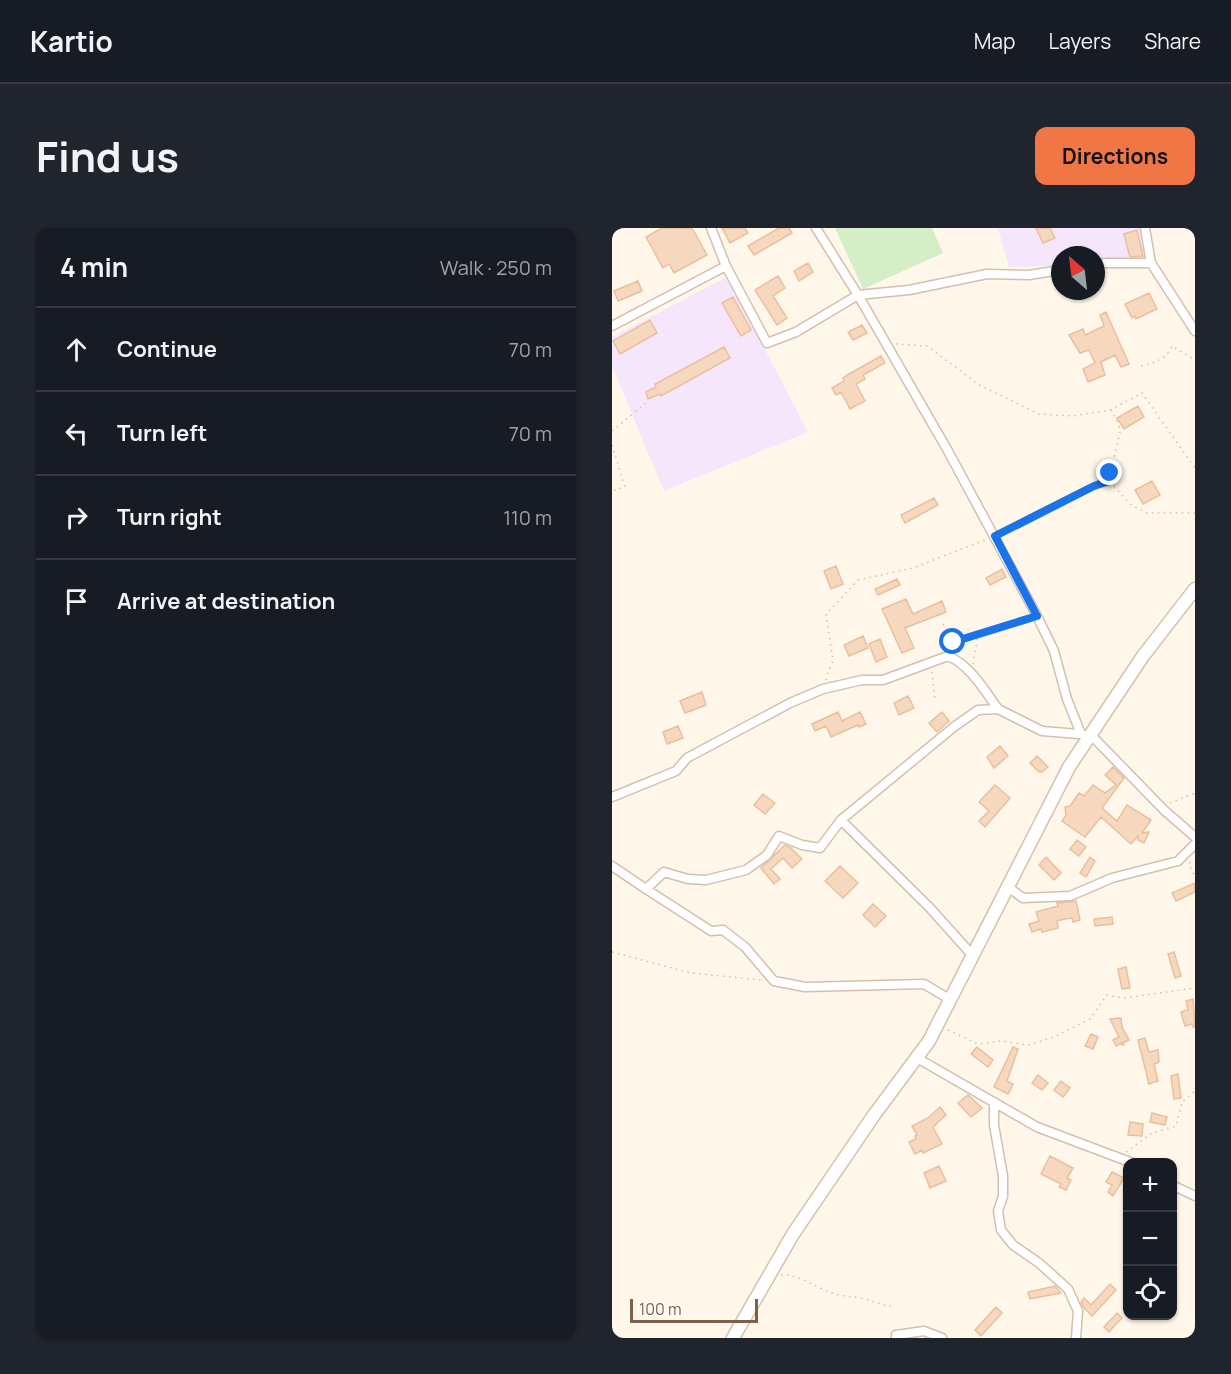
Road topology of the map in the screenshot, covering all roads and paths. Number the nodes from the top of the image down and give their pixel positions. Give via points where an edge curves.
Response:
1 (711, 228) edge
2 (816, 228) edge
3 (1145, 228) edge
4 (1151, 263) junction
5 (1105, 264) edge
6 (726, 266) junction
7 (1051, 271) edge
8 (858, 295) junction
9 (612, 326) edge
10 (1195, 331) edge
11 (888, 343) junction
12 (1195, 360) edge
13 (1141, 366) dead end
14 (647, 402) dead end
15 (1110, 410) junction
16 (612, 431) edge
17 (612, 446) edge
18 (1195, 468) edge
19 (1109, 481) junction
20 (612, 491) edge
21 (1195, 513) edge
22 (995, 536) junction
23 (1195, 589) edge
24 (1037, 616) junction
25 (943, 624) dead end
26 (978, 635) dead end
27 (953, 642) junction
28 (956, 659) junction
29 (932, 669) dead end
30 (971, 674) junction
31 (823, 689) junction
32 (934, 701) dead end
33 (998, 709) junction
34 (1086, 735) junction
35 (1195, 793) edge
36 (612, 797) edge
37 (1161, 807) junction
38 (841, 820) junction
39 (1195, 837) edge
40 (1195, 844) edge
41 (1192, 858) dead end
42 (612, 866) edge
43 (1195, 876) edge
44 (1008, 886) junction
45 (646, 889) junction
46 (612, 952) edge
47 (973, 956) junction
48 (774, 981) junction
49 (1195, 988) edge
50 (951, 1000) junction
51 (938, 1025) junction
52 (917, 1058) junction
53 (1195, 1091) edge
54 (994, 1102) junction
55 (1120, 1157) junction
56 (1123, 1158) edge
57 (1177, 1187) edge
58 (1195, 1196) edge
59 (768, 1276) junction
60 (893, 1306) dead end
61 (733, 1338) edge
62 (896, 1338) edge
63 (942, 1338) edge
64 (1076, 1338) edge

1 - 6 street
2 - 8 street
3 - 4 street
4 - 5 street
4 - 10 street
6 - 8 street via 767,342 796,332
6 - 9 street
7 - 8 street via 987,274 909,290
8 - 11 street
11 - 15 path via 927,346 979,385 1039,414 1072,416
11 - 22 street
12 - 13 path via 1172,346 1159,361
14 - 16 path
15 - 18 path via 1142,393
15 - 19 path via 1120,432
17 - 20 path via 625,487
19 - 21 path via 1130,504 1146,513
19 - 22 path
22 - 24 street
22 - 31 path via 913,568 858,580 826,614 833,660
23 - 34 main road
24 - 27 path
24 - 34 street via 1054,651 1067,699
25 - 27 path
26 - 30 path
27 - 28 path
28 - 30 street
28 - 31 street via 948,656 883,680
29 - 32 path
30 - 33 street
31 - 36 street via 687,758 676,771
33 - 34 street via 1042,731
33 - 38 street via 978,710 955,726
34 - 37 street
34 - 44 main road
35 - 37 path
37 - 39 street
38 - 45 street via 820,848 779,836 767,855 746,870 706,880 664,872
38 - 47 street
40 - 44 street via 1178,861 1112,878 1070,896 1023,898
41 - 43 path via 1189,865
42 - 45 street
44 - 47 main road
45 - 48 street via 711,931 723,930 745,947
46 - 48 path via 691,972
47 - 50 main road
48 - 50 street via 805,987 924,984
49 - 51 path via 1124,998 1107,995 1090,1019 1028,1045 1001,1041 978,1044
50 - 51 main road
51 - 52 main road
52 - 54 street
52 - 59 main road via 874,1115
53 - 55 path via 1182,1102 1176,1126 1152,1133
54 - 55 street via 1037,1127
54 - 64 street via 1003,1176 998,1211 1001,1230 1013,1245 1068,1289 1078,1311
55 - 56 street
57 - 58 street
59 - 60 path via 788,1275 830,1293
59 - 61 main road
62 - 63 street via 924,1331

